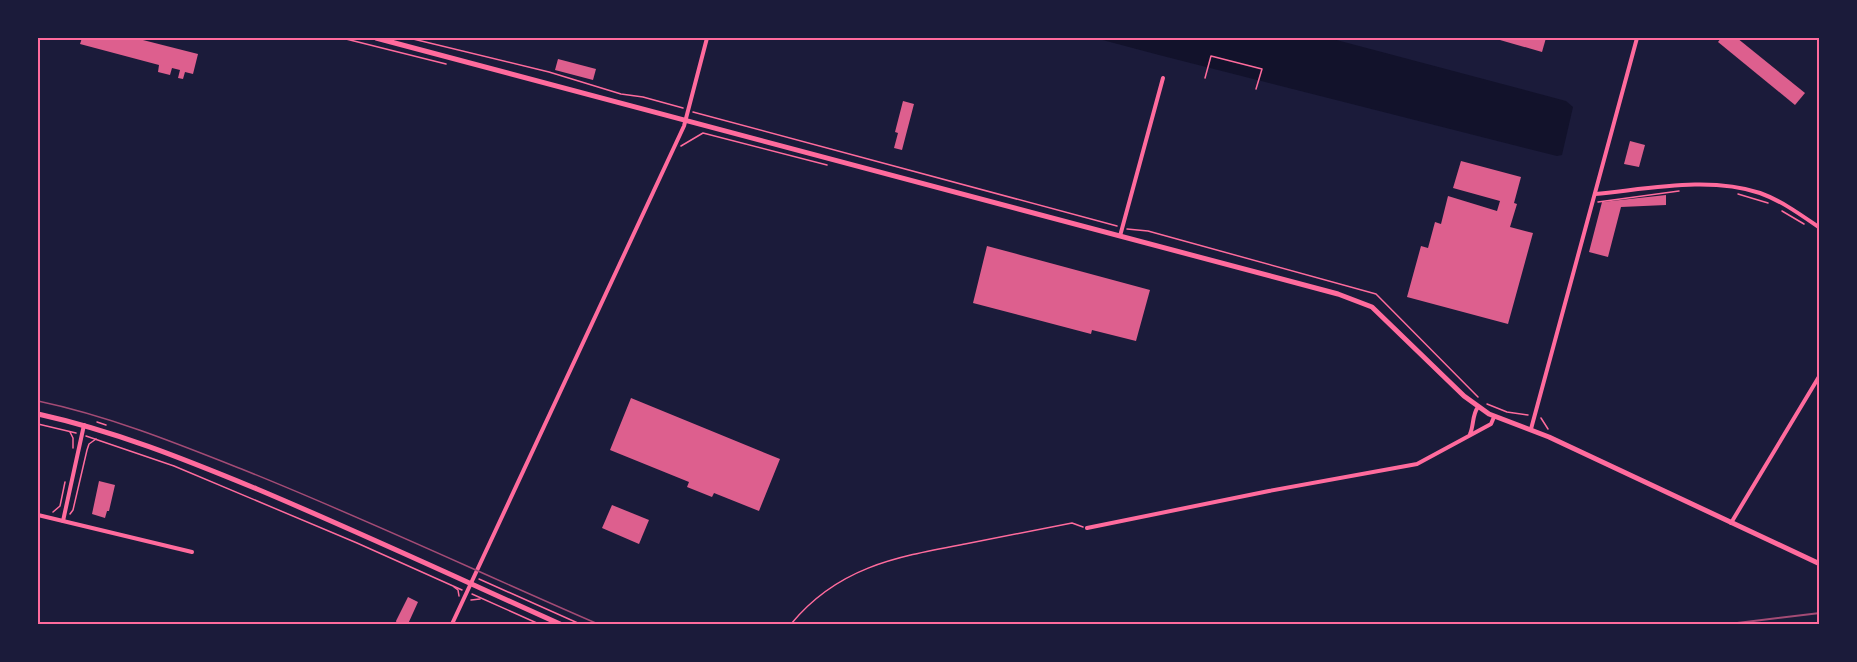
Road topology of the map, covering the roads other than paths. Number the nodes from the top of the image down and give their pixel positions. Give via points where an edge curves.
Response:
1 (376, 38) edge
2 (707, 38) edge
3 (1637, 38) edge
4 (1163, 78) dead end
5 (686, 120) junction
6 (1595, 194) junction
7 (1820, 228) edge
8 (1120, 236) junction
9 (1820, 375) edge
10 (1478, 407) junction
11 (38, 414) edge
12 (1494, 417) junction
13 (85, 424) junction
14 (1531, 429) junction
15 (1470, 434) junction
16 (38, 515) edge
17 (63, 521) junction
18 (1731, 523) junction
19 (1087, 528) road end
20 (192, 552) dead end
21 (1820, 564) edge
22 (471, 584) junction
23 (452, 624) edge
24 (560, 624) edge

1 - 5 main road
2 - 5 street
3 - 6 street
4 - 8 street
5 - 8 main road
5 - 22 street
6 - 7 street via 1697,186 1732,188 1770,197
6 - 14 street
8 - 10 main road via 1338,294 1372,307
9 - 18 street
10 - 12 main road
10 - 15 street
11 - 13 main road
12 - 14 main road
12 - 15 street via 1491,424
13 - 17 street
13 - 22 main road via 150,446 344,526
14 - 18 main road
15 - 19 street via 1430,459 1412,465
16 - 17 street
17 - 20 street
18 - 21 main road
22 - 23 street
22 - 24 main road

